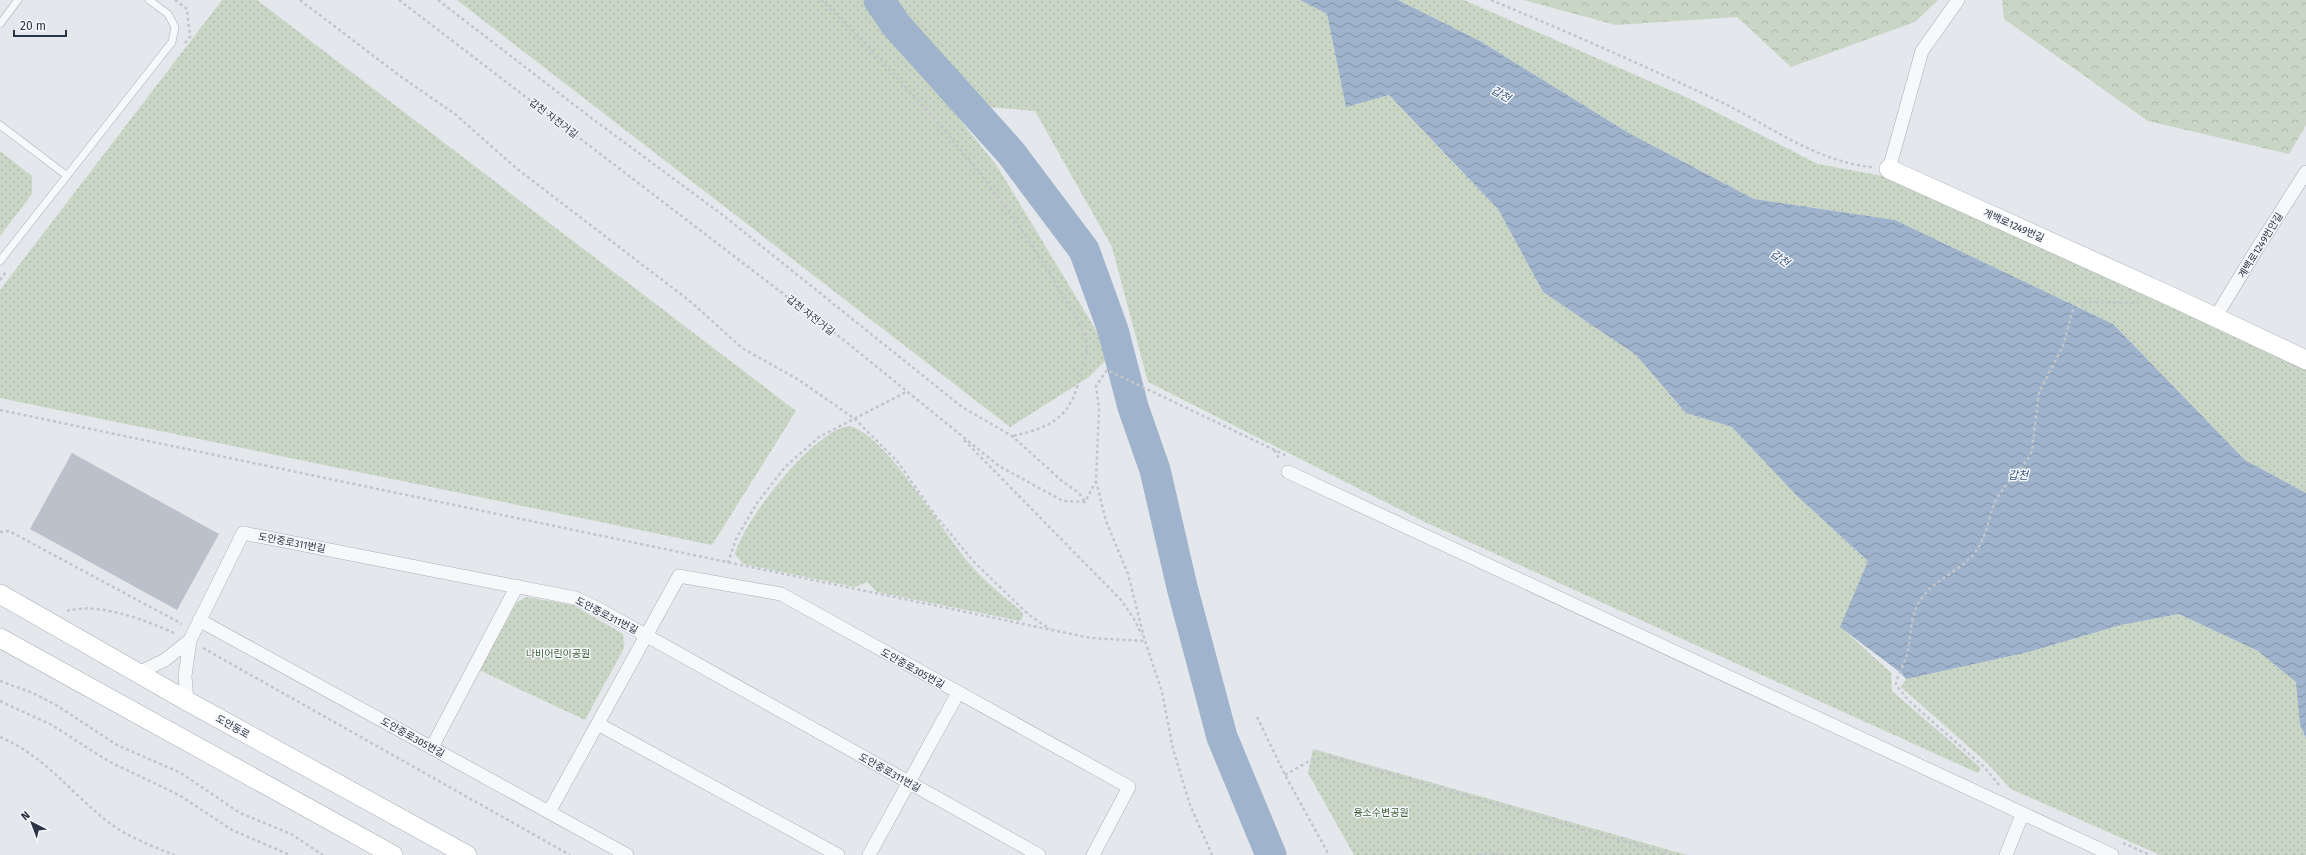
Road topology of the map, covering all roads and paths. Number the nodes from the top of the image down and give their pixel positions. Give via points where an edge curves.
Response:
1 (18, 0) edge
2 (150, 0) edge
3 (300, 0) edge
4 (399, 0) edge
5 (438, 0) edge
6 (821, 0) edge
7 (1491, 0) edge
8 (1958, 0) edge
9 (0, 24) edge
10 (0, 125) edge
11 (1889, 169) junction
12 (2306, 172) edge
13 (66, 175) junction
14 (0, 261) edge
15 (2143, 303) dead end
16 (2215, 318) junction
17 (2306, 360) edge
18 (1148, 388) dead end
19 (906, 392) junction
20 (0, 410) edge
21 (855, 419) junction
22 (958, 434) junction
23 (1012, 436) junction
24 (1288, 472) dead end
25 (1096, 481) junction
26 (1085, 502) junction
27 (9, 531) dead end
28 (0, 532) edge
29 (728, 563) junction
30 (517, 586) junction
31 (0, 594) edge
32 (43, 618) junction
33 (199, 620) junction
34 (1052, 630) junction
35 (646, 636) junction
36 (0, 638) edge
37 (190, 640) junction
38 (1145, 641) junction
39 (138, 673) junction
40 (0, 681) edge
41 (958, 693) junction
42 (0, 701) edge
43 (188, 701) junction
44 (1257, 717) dead end
45 (598, 724) junction
46 (0, 737) edge
47 (432, 748) junction
48 (1285, 775) junction
49 (909, 782) junction
50 (2004, 791) dead end
51 (549, 812) junction
52 (2022, 815) junction
53 (174, 855) edge
54 (290, 855) edge
55 (323, 855) edge
56 (393, 855) edge
57 (467, 855) edge
58 (570, 855) edge
59 (627, 855) edge
60 (838, 855) edge
61 (869, 855) edge
62 (1039, 855) edge
63 (1093, 855) edge
64 (1212, 855) edge
65 (1330, 855) edge
66 (1478, 855) edge
67 (1504, 855) edge
68 (1672, 855) edge
69 (2006, 855) edge
70 (2112, 855) edge

1 - 9 lane
2 - 13 lane via 168,14 175,27 172,42
3 - 21 path via 455,114 516,168 691,302 742,348 800,380
4 - 19 path, 갑천 자전거길 via 705,233
5 - 23 path via 724,216 962,407
6 - 23 path via 987,181 1045,266 1077,320 1087,347 1077,392 1060,418 1040,430
7 - 11 path via 1720,102 1816,153 1856,166
8 - 11 street via 1922,51
10 - 13 lane
11 - 16 main road, 계백로1249번길
12 - 16 street, 계백로1249번안길
13 - 14 lane
15 - 50 path via 2075,302 2063,346 2039,392 2032,451 2028,459 1999,494 1978,549 1971,558 1931,587 1916,607 1905,663 1896,685 1908,700 1984,767
16 - 17 main road, 계백로1249번길
18 - 25 path via 1107,370 1096,386
19 - 21 path
19 - 22 path, 갑천 자전거길
20 - 29 path
21 - 29 path via 819,437 785,467 757,503 736,539
21 - 34 path via 897,460 935,515 974,562 1029,615
22 - 26 path, 갑천 자전거길 via 999,466 1030,484 1063,501
22 - 38 path via 1121,600
23 - 26 path via 1079,493
24 - 52 street
25 - 26 path
25 - 38 path via 1106,521 1128,574
27 - 28 path
29 - 34 path
30 - 33 street, 도안중로311번길 via 243,533
30 - 35 street, 도안중로311번길 via 575,598
30 - 47 street
31 - 32 main road, 도안동로
32 - 37 path via 73,610 101,611 153,623
32 - 39 main road, 도안동로
33 - 37 street, 도안중로311번길
33 - 47 street, 도안중로305번길
34 - 38 path via 1091,638
35 - 41 street, 도안중로305번길 via 679,576 781,594
35 - 45 street
35 - 49 street, 도안중로311번길
36 - 56 main road
37 - 39 street via 165,660
37 - 43 street via 186,670
37 - 58 path
38 - 64 path via 1162,692 1173,749 1190,805
39 - 43 main road, 도안동로
40 - 55 path via 56,705 117,745 181,773 240,813 291,834
41 - 49 street
41 - 63 street, 도안중로305번길 via 1129,787
42 - 54 path via 52,725 108,761 179,795 232,830
43 - 57 main road, 도안동로
44 - 48 path
45 - 51 street
45 - 60 street
46 - 53 path via 46,764 109,823
47 - 51 street, 도안중로305번길
48 - 65 path
48 - 68 path via 1312,760 1331,757
49 - 61 street
49 - 62 street, 도안중로311번길
51 - 59 street, 도안중로305번길
52 - 69 street
52 - 70 street
66 - 67 path

